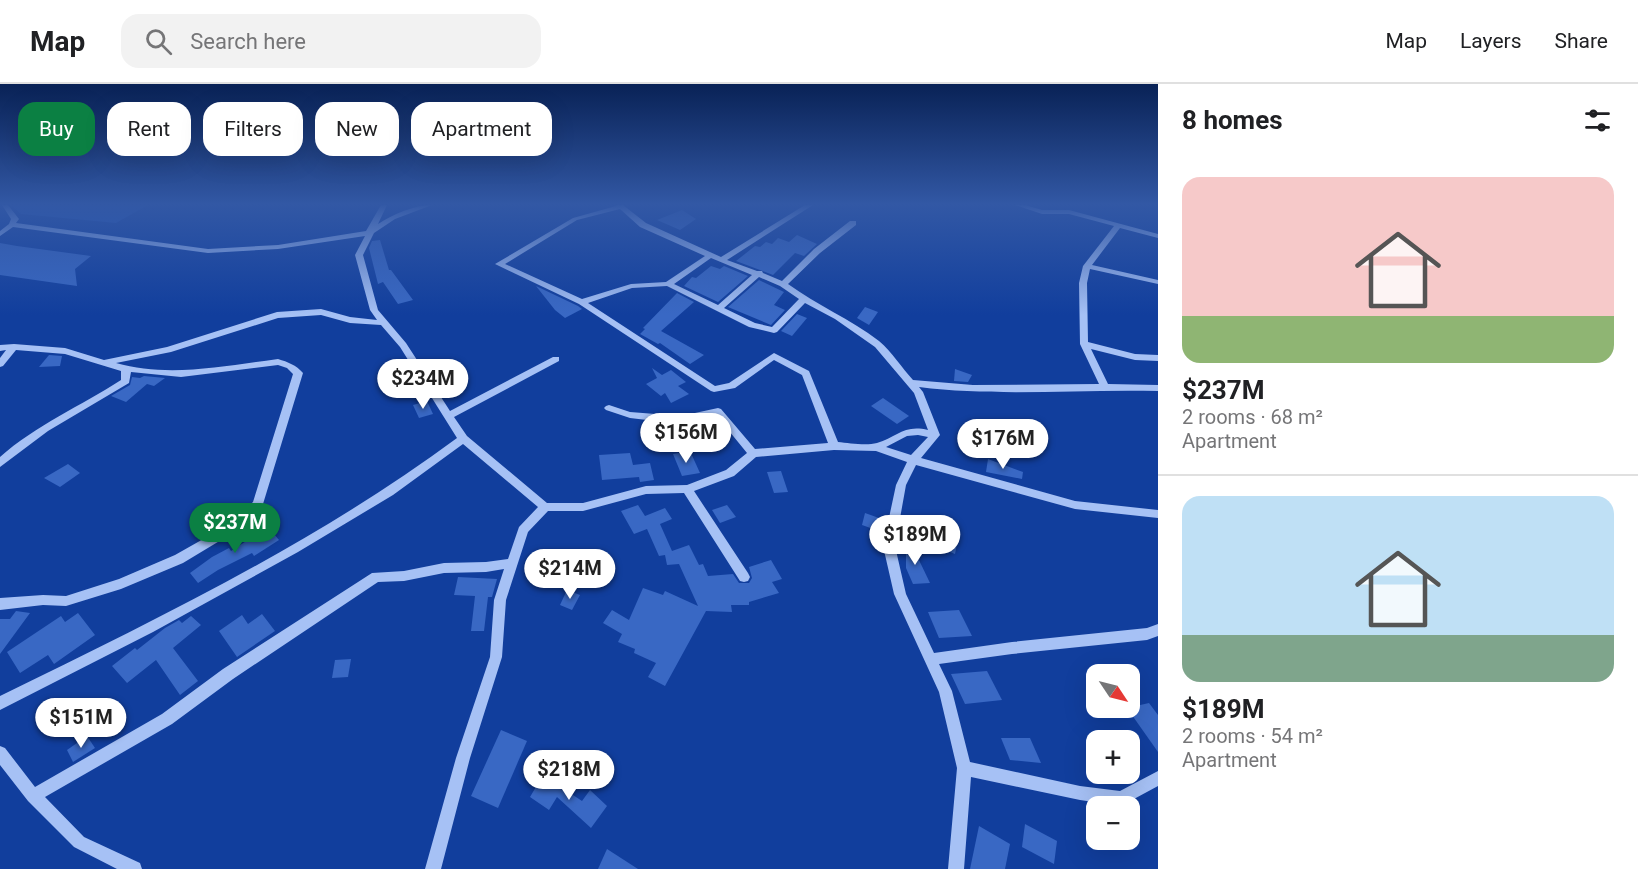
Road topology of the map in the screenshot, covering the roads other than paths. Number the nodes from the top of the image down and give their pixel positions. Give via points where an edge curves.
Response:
1 (137, 242) edge
2 (313, 242) edge
3 (364, 242) edge
4 (537, 242) edge
5 (681, 242) edge
6 (751, 242) edge
7 (829, 242) edge
8 (1106, 242) edge
9 (711, 255) junction
10 (721, 260) junction
11 (1087, 266) junction
12 (759, 273) junction
13 (1158, 282) edge
14 (668, 284) junction
15 (783, 284) junction
16 (804, 299) junction
17 (582, 303) junction
18 (718, 309) junction
19 (382, 323) junction
20 (1084, 344) junction
21 (14, 347) junction
22 (0, 348) edge
23 (1158, 358) edge
24 (556, 359) dead end
25 (103, 362) junction
26 (0, 364) edge
27 (126, 369) junction
28 (911, 382) junction
29 (1104, 386) junction
30 (1158, 388) edge
31 (714, 390) junction
32 (609, 408) dead end
33 (717, 411) junction
34 (449, 416) junction
35 (935, 435) junction
36 (463, 439) junction
37 (834, 446) junction
38 (877, 447) junction
39 (753, 453) junction
40 (913, 460) junction
41 (0, 463) edge
42 (687, 489) junction
43 (545, 507) junction
44 (1158, 514) edge
45 (512, 563) junction
46 (744, 577) dead end
47 (0, 604) edge
48 (1158, 630) edge
49 (932, 659) junction
50 (0, 703) edge
51 (0, 753) edge
52 (964, 768) junction
53 (1158, 778) edge
54 (33, 796) junction
55 (134, 869) edge
56 (433, 869) edge
57 (956, 869) edge

1 - 2 street via 208,251
3 - 19 street via 359,255 374,310
4 - 17 street via 500,264
5 - 9 street
6 - 10 street
7 - 15 street
8 - 11 street
9 - 10 street
9 - 14 street
10 - 12 street
11 - 13 street
11 - 20 street via 1083,283
12 - 15 street
12 - 18 street
14 - 17 street via 631,286
14 - 18 street
15 - 16 street
16 - 18 street via 774,330 752,325
16 - 28 street via 878,345
17 - 31 street
19 - 25 street via 321,312 278,315 168,350
19 - 34 street via 403,345
20 - 23 street via 1135,357
20 - 29 street
21 - 22 street
21 - 25 street via 64,351
21 - 26 street
24 - 34 street
25 - 27 street
27 - 41 street via 126,381 35,434
27 - 47 street via 181,374 278,362 298,373 258,504 232,528 188,554 121,584 66,601
28 - 29 street via 948,389
28 - 35 street
29 - 30 street
31 - 33 street
31 - 37 street via 732,386 774,356 806,373
32 - 33 street via 630,415 681,420
33 - 39 street
34 - 36 street
35 - 38 street via 904,433
35 - 40 street
36 - 43 street
36 - 50 street via 390,491 259,568 106,652
37 - 38 street
37 - 39 street
38 - 40 street
39 - 42 street via 730,473
40 - 44 street via 1075,505
40 - 49 street via 901,485 889,546 900,594
42 - 43 street via 646,490 583,507
42 - 46 street
43 - 45 street via 523,530
45 - 54 street via 376,577 167,719
45 - 56 street via 500,600 496,657
48 - 49 street
49 - 52 street via 945,692
51 - 54 street
52 - 53 street via 1121,799
52 - 57 street
54 - 55 street via 79,842

